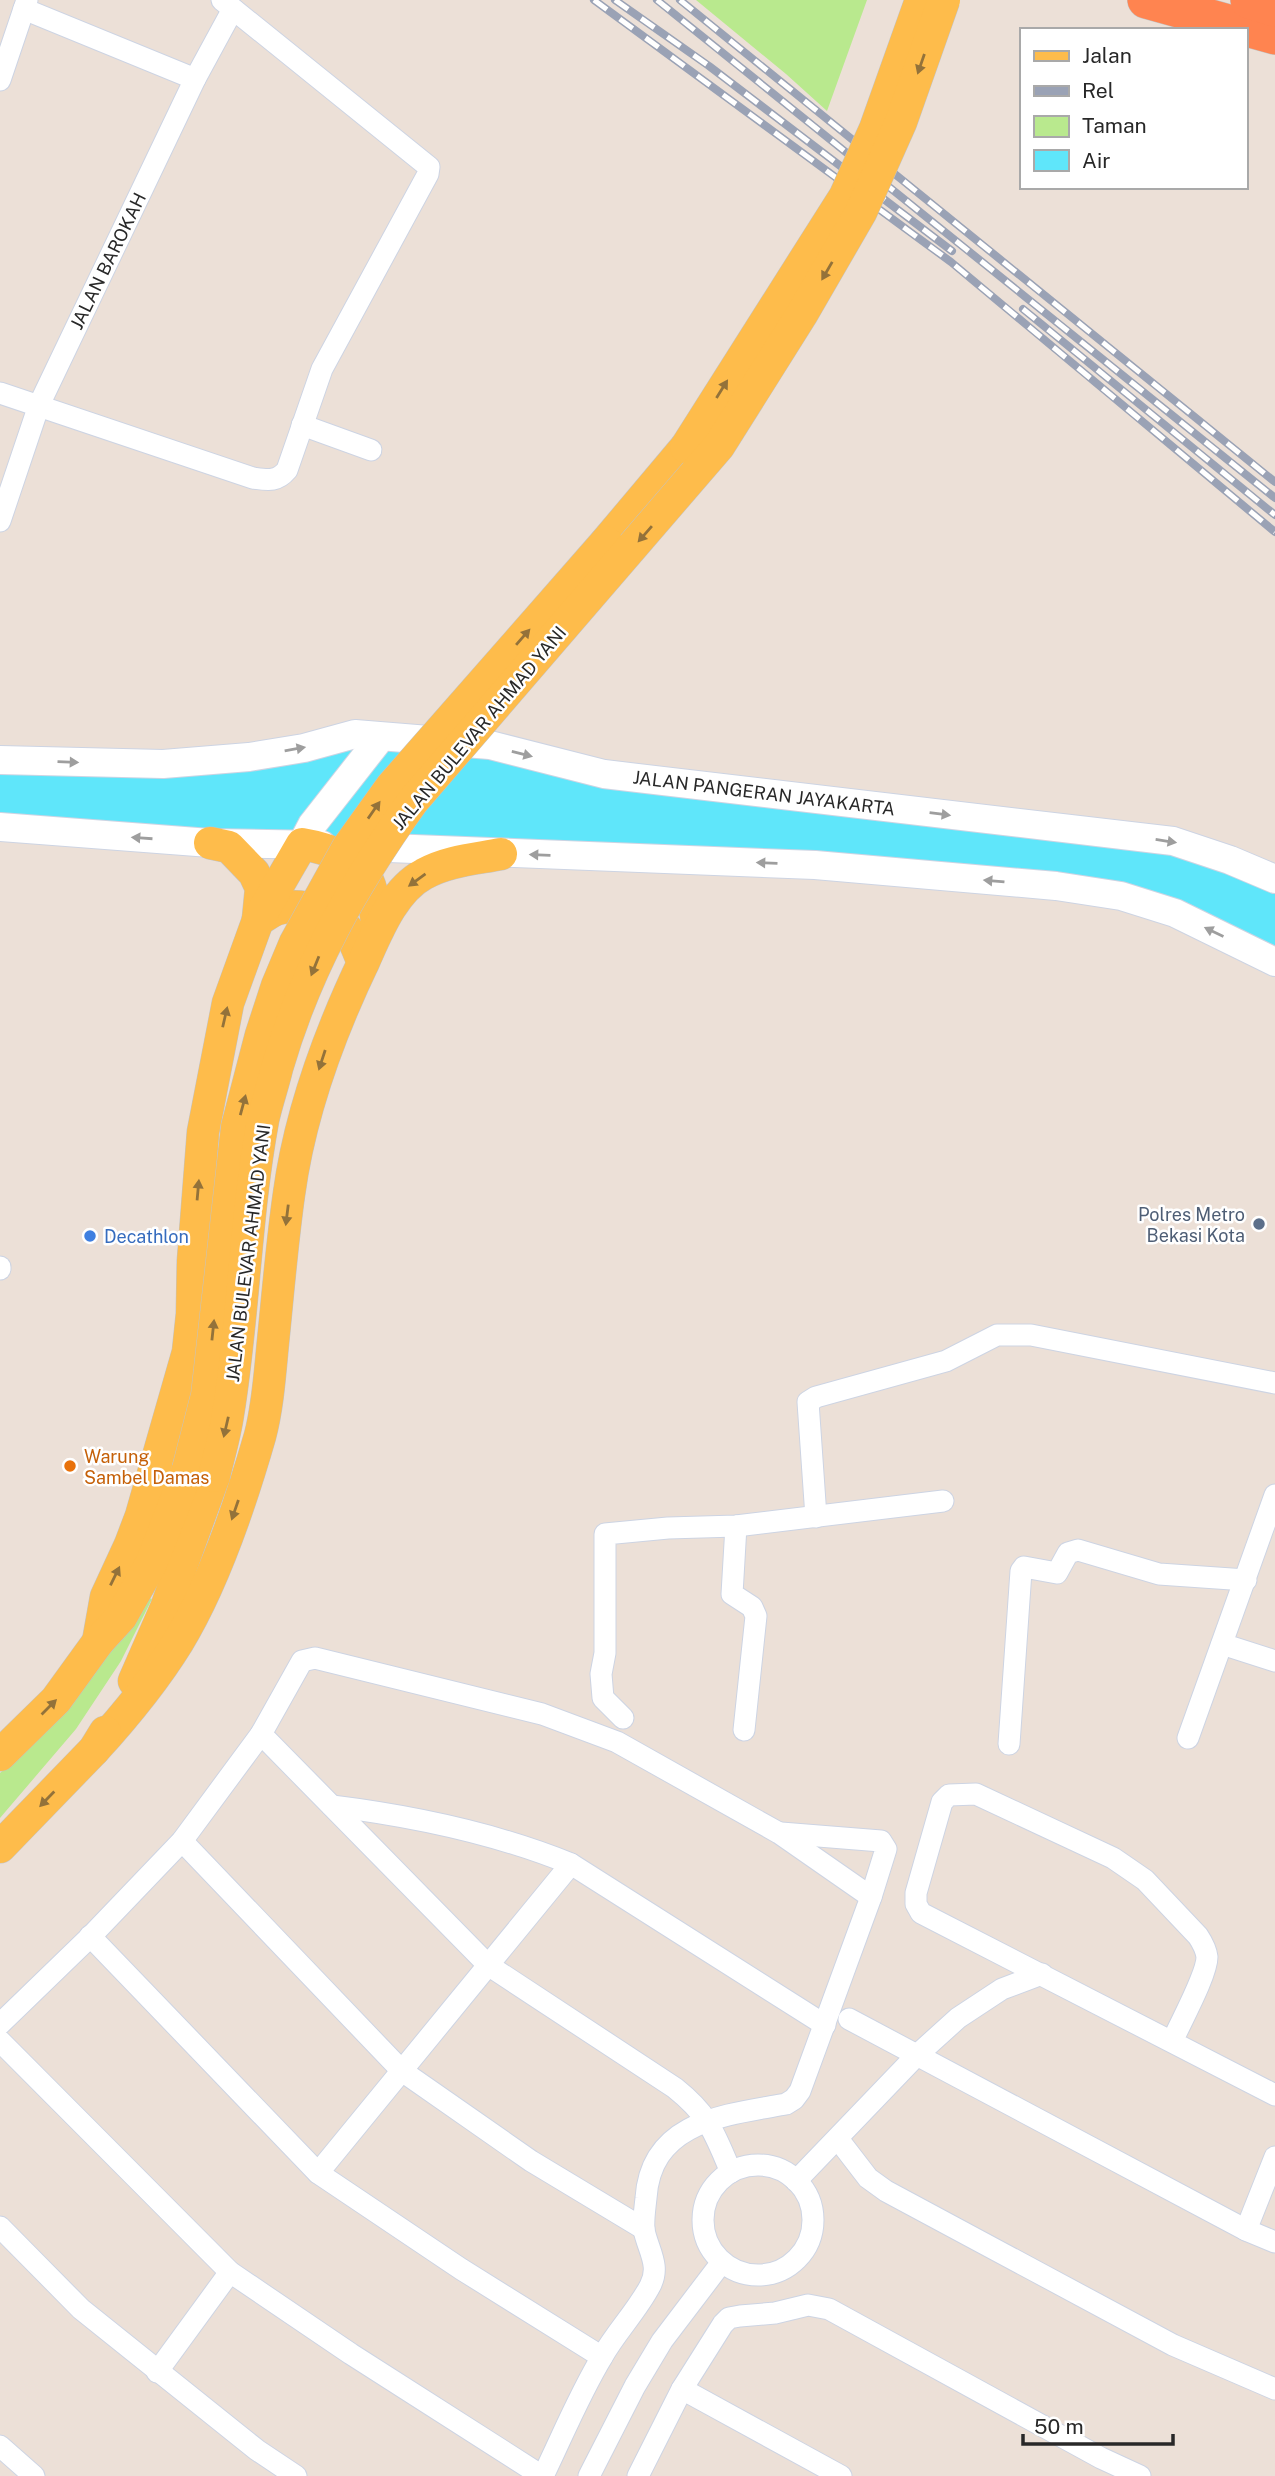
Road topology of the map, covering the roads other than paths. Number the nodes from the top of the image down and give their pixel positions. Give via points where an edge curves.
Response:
1 (921, 0) edge
2 (944, 0) edge
3 (1146, 0) edge
4 (1249, 0) edge
5 (26, 4) edge
6 (228, 4) edge
7 (1275, 8) edge
8 (1246, 28) edge
9 (1247, 28) edge
10 (1275, 36) edge
11 (195, 79) junction
12 (0, 80) edge
13 (0, 393) edge
14 (39, 405) junction
15 (302, 425) junction
16 (371, 450) dead end
17 (0, 521) edge
18 (381, 737) junction
19 (0, 760) edge
20 (0, 827) edge
21 (307, 834) junction
22 (210, 843) junction
23 (501, 854) junction
24 (1275, 879) edge
25 (258, 920) junction
26 (378, 929) junction
27 (1275, 961) edge
28 (363, 963) junction
29 (1275, 1382) edge
30 (201, 1473) junction
31 (1275, 1495) edge
32 (943, 1501) dead end
33 (816, 1517) junction
34 (736, 1526) junction
35 (1246, 1580) junction
36 (98, 1642) junction
37 (1222, 1644) junction
38 (1275, 1661) edge
39 (623, 1718) dead end
40 (744, 1730) dead end
41 (261, 1734) junction
42 (1188, 1738) dead end
43 (1009, 1744) dead end
44 (94, 1750) junction
45 (0, 1755) edge
46 (332, 1806) junction
47 (779, 1833) junction
48 (181, 1841) junction
49 (0, 1847) edge
50 (571, 1864) junction
51 (871, 1897) junction
52 (90, 1936) junction
53 (488, 1965) junction
54 (1042, 1974) junction
55 (849, 2019) dead end
56 (0, 2024) edge
57 (825, 2025) junction
58 (0, 2041) edge
59 (1172, 2042) junction
60 (916, 2056) junction
61 (402, 2071) junction
62 (1275, 2095) edge
63 (707, 2119) junction
64 (838, 2139) junction
65 (1275, 2157) edge
66 (731, 2172) junction
67 (318, 2173) junction
68 (796, 2180) junction
69 (0, 2227) edge
70 (644, 2229) junction
71 (1247, 2230) junction
72 (1275, 2242) edge
73 (722, 2262) junction
74 (230, 2272) junction
75 (602, 2357) junction
76 (158, 2372) junction
77 (682, 2389) junction
78 (1275, 2389) edge
79 (0, 2446) edge
80 (34, 2476) edge
81 (296, 2476) edge
82 (542, 2476) edge
83 (589, 2476) edge
84 (638, 2476) edge
85 (841, 2476) edge
86 (1140, 2476) edge

30 -> 1 main road, JALAN BULEVAR AHMAD YANI, bridge via 237,1127 277,986 305,922 348,847 391,787 686,447 845,196 876,129
2 -> 30 main road, JALAN BULEVAR AHMAD YANI, bridge via 901,122 861,212 719,446 413,801 351,894 324,946 293,1021 264,1116 252,1185 228,1416
3 - 8 highway
4 - 7 highway
5 - 11 street
5 - 12 street
6 - 11 street, JALAN BAROKAH
6 - 15 street via 429,167 322,369
9 - 10 highway
11 - 14 street, JALAN BAROKAH
13 - 14 street
14 - 15 street via 253,478 273,480 287,470
14 - 17 street, JALAN BAROKAH
15 - 16 street
19 -> 18 street, JALAN PANGERAN JAYAKARTA via 163,764 249,757 355,734
18 - 21 street
18 -> 24 street, JALAN PANGERAN JAYAKARTA via 490,746 604,774 1173,841
22 -> 20 street
21 - 22 street
21 - 23 street
21 - 25 main road
21 - 26 main road via 358,869 369,884
22 - 25 main road via 229,847 254,873 261,888
23 -> 26 main road via 443,865 423,874 406,888
27 -> 23 street via 1175,913 1121,896 1056,886 815,865
25 - 28 main road via 277,909 293,908 337,918
36 -> 25 main road via 106,1597 141,1516 188,1352 203,1132 228,1003
26 - 28 main road
28 -> 44 main road via 333,1027 298,1147 263,1421 247,1476 210,1576 180,1640 141,1697
29 - 33 street via 1031,1335 997,1335 946,1361 808,1402
30 - 36 main road, JALAN BULEVAR AHMAD YANI via 121,1618
30 - 44 main road, JALAN BULEVAR AHMAD YANI via 166,1608 141,1666
31 - 35 street
32 - 33 street
33 - 34 street
34 - 39 street via 605,1534 603,1698
34 - 40 street via 732,1594 752,1607 756,1616
35 - 37 street
35 - 43 street via 1159,1574 1078,1550 1068,1553 1057,1573 1024,1567
45 -> 36 main road, JALAN BULEVAR AHMAD YANI via 56,1700
37 - 38 street
37 - 42 street
41 - 46 street
41 - 47 street via 302,1661 315,1658 580,1726 629,1748
41 - 48 street
44 -> 49 main road, JALAN BULEVAR AHMAD YANI
46 - 50 street via 452,1827 533,1848
46 - 53 street
47 - 51 street
47 - 51 street via 881,1841 886,1849
48 - 52 street
48 - 61 street
50 - 53 street
50 - 57 street
51 - 57 street
52 - 56 street
52 - 67 street
53 - 61 street
53 - 63 street via 675,2088
54 - 59 street
54 - 59 street via 930,1919 916,1904 942,1801 949,1795 976,1794 1113,1858 1145,1880 1198,1936 1207,1957 1204,1971
54 - 60 street via 979,2002
55 - 60 street
57 - 63 street via 794,2099
58 - 74 street
59 - 62 street
60 - 64 street
60 - 71 street
61 - 67 street
61 - 70 street via 531,2161
63 - 66 street
63 - 70 street via 671,2142 653,2163
64 - 68 street
64 - 78 street via 868,2178 887,2191 1173,2345
65 - 71 street
66 - 68 street via 765,2166
66 - 73 street via 717,2183 703,2215 711,2248
67 - 75 street
68 - 73 street via 813,2213 805,2249 776,2272 757,2275
69 - 76 street via 80,2309
70 - 75 street via 655,2271
71 - 72 street
73 - 83 street via 662,2341
74 - 76 street
74 - 82 street
75 - 82 street
76 - 81 street
77 - 84 street
77 - 85 street
77 - 86 street via 729,2318 817,2305
79 - 80 street

